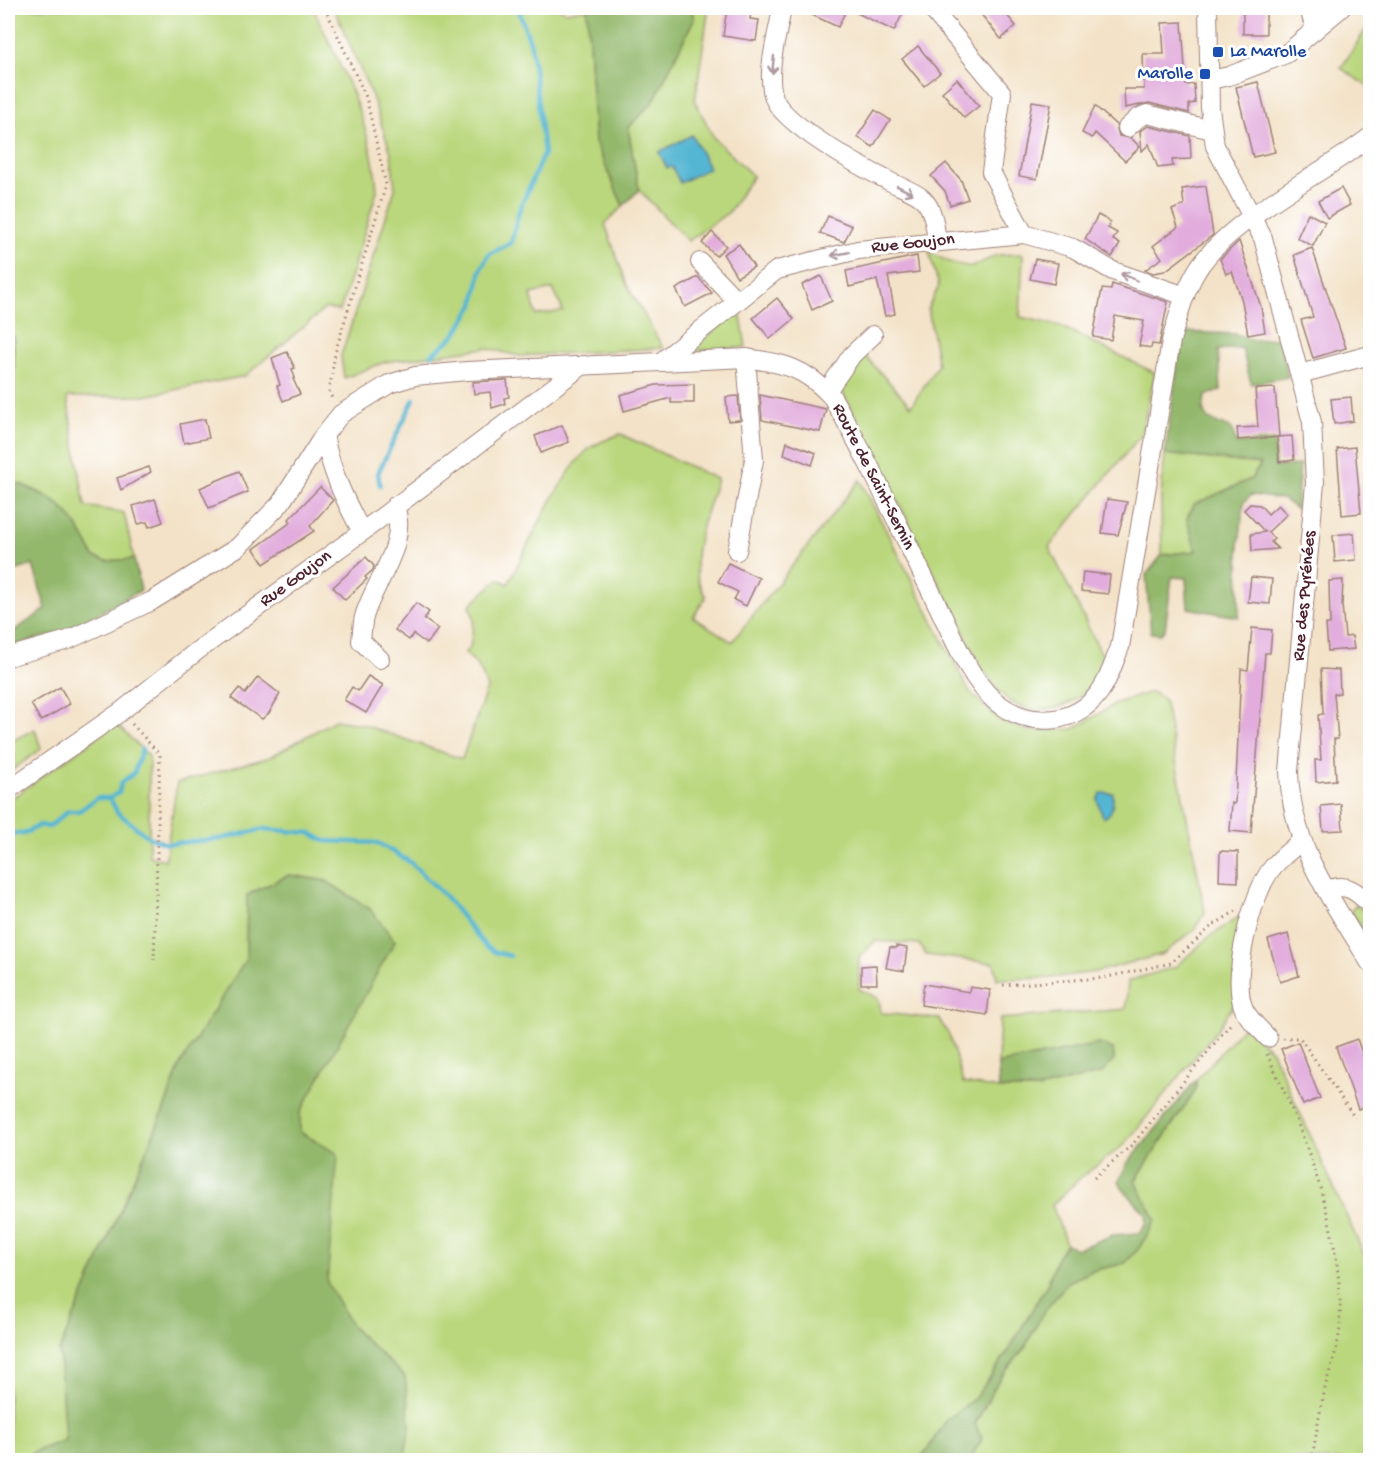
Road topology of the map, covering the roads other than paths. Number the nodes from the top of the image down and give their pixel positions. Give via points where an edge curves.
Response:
1 (782, 8) edge
2 (931, 8) edge
3 (1208, 8) edge
4 (1309, 8) edge
5 (1341, 8) edge
6 (1315, 30) junction
7 (1210, 80) junction
8 (1127, 128) dead end
9 (1212, 130) junction
10 (1371, 137) edge
11 (1253, 217) junction
12 (1024, 234) junction
13 (937, 242) junction
14 (700, 262) dead end
15 (1185, 296) junction
16 (737, 301) junction
17 (873, 335) dead end
18 (1371, 355) edge
19 (746, 358) junction
20 (663, 360) junction
21 (583, 365) junction
22 (1300, 374) junction
23 (827, 391) junction
24 (324, 435) junction
25 (395, 506) junction
26 (362, 531) junction
27 (737, 551) dead end
28 (8, 657) edge
29 (380, 659) dead end
30 (8, 790) edge
31 (1301, 841) junction
32 (1327, 891) junction
33 (1371, 905) edge
34 (1371, 963) edge
35 (1268, 1038) road end

1 -> 13 street via 772,71 774,98 799,127 923,199 935,220
2 - 12 street via 1002,93 991,172
3 - 7 street, Rue des Pyrénées
4 - 6 street
5 - 6 street
6 - 7 street via 1286,54
7 - 9 street, Rue des Pyrénées
8 - 9 street via 1147,114
9 - 11 street, Rue des Pyrénées via 1221,160
10 - 11 street, Route de Saint-Sernin
11 - 15 street, Route de Saint-Sernin via 1211,253
11 - 22 street, Rue des Pyrénées via 1263,238
12 - 13 street, Rue Goujon
15 -> 12 street, Rue Goujon via 1113,271 1073,248
13 -> 16 street, Rue Goujon via 858,250 777,270
14 - 16 street
15 - 23 street, Route de Saint-Sernin via 1171,341 1119,647 1104,685 1093,699 1069,716 1045,722 1014,715 981,686
16 - 20 street, Rue Goujon
17 - 23 street
18 - 22 street
19 - 20 street, Route de Saint-Sernin
19 - 23 street, Route de Saint-Sernin via 789,364
19 - 27 street via 754,460
20 - 21 street, Route de Saint-Sernin
21 - 24 street, Route de Saint-Sernin via 415,376 389,384 341,414
21 - 25 street, Rue Goujon
22 - 31 street, Rue des Pyrénées via 1312,422 1316,462 1289,771
24 - 26 street via 338,487
24 - 28 street, Route de Saint-Sernin via 280,504 238,548 152,601 68,640
25 - 26 street, Rue Goujon
25 - 29 street via 400,519 393,552 364,618 361,641
26 - 30 street, Rue Goujon via 119,713
31 - 32 street, Rue des Pyrénées
31 - 35 street via 1273,867 1256,900 1244,951 1240,983 1243,1008
32 - 33 street via 1348,888
32 - 34 street, Rue des Pyrénées

